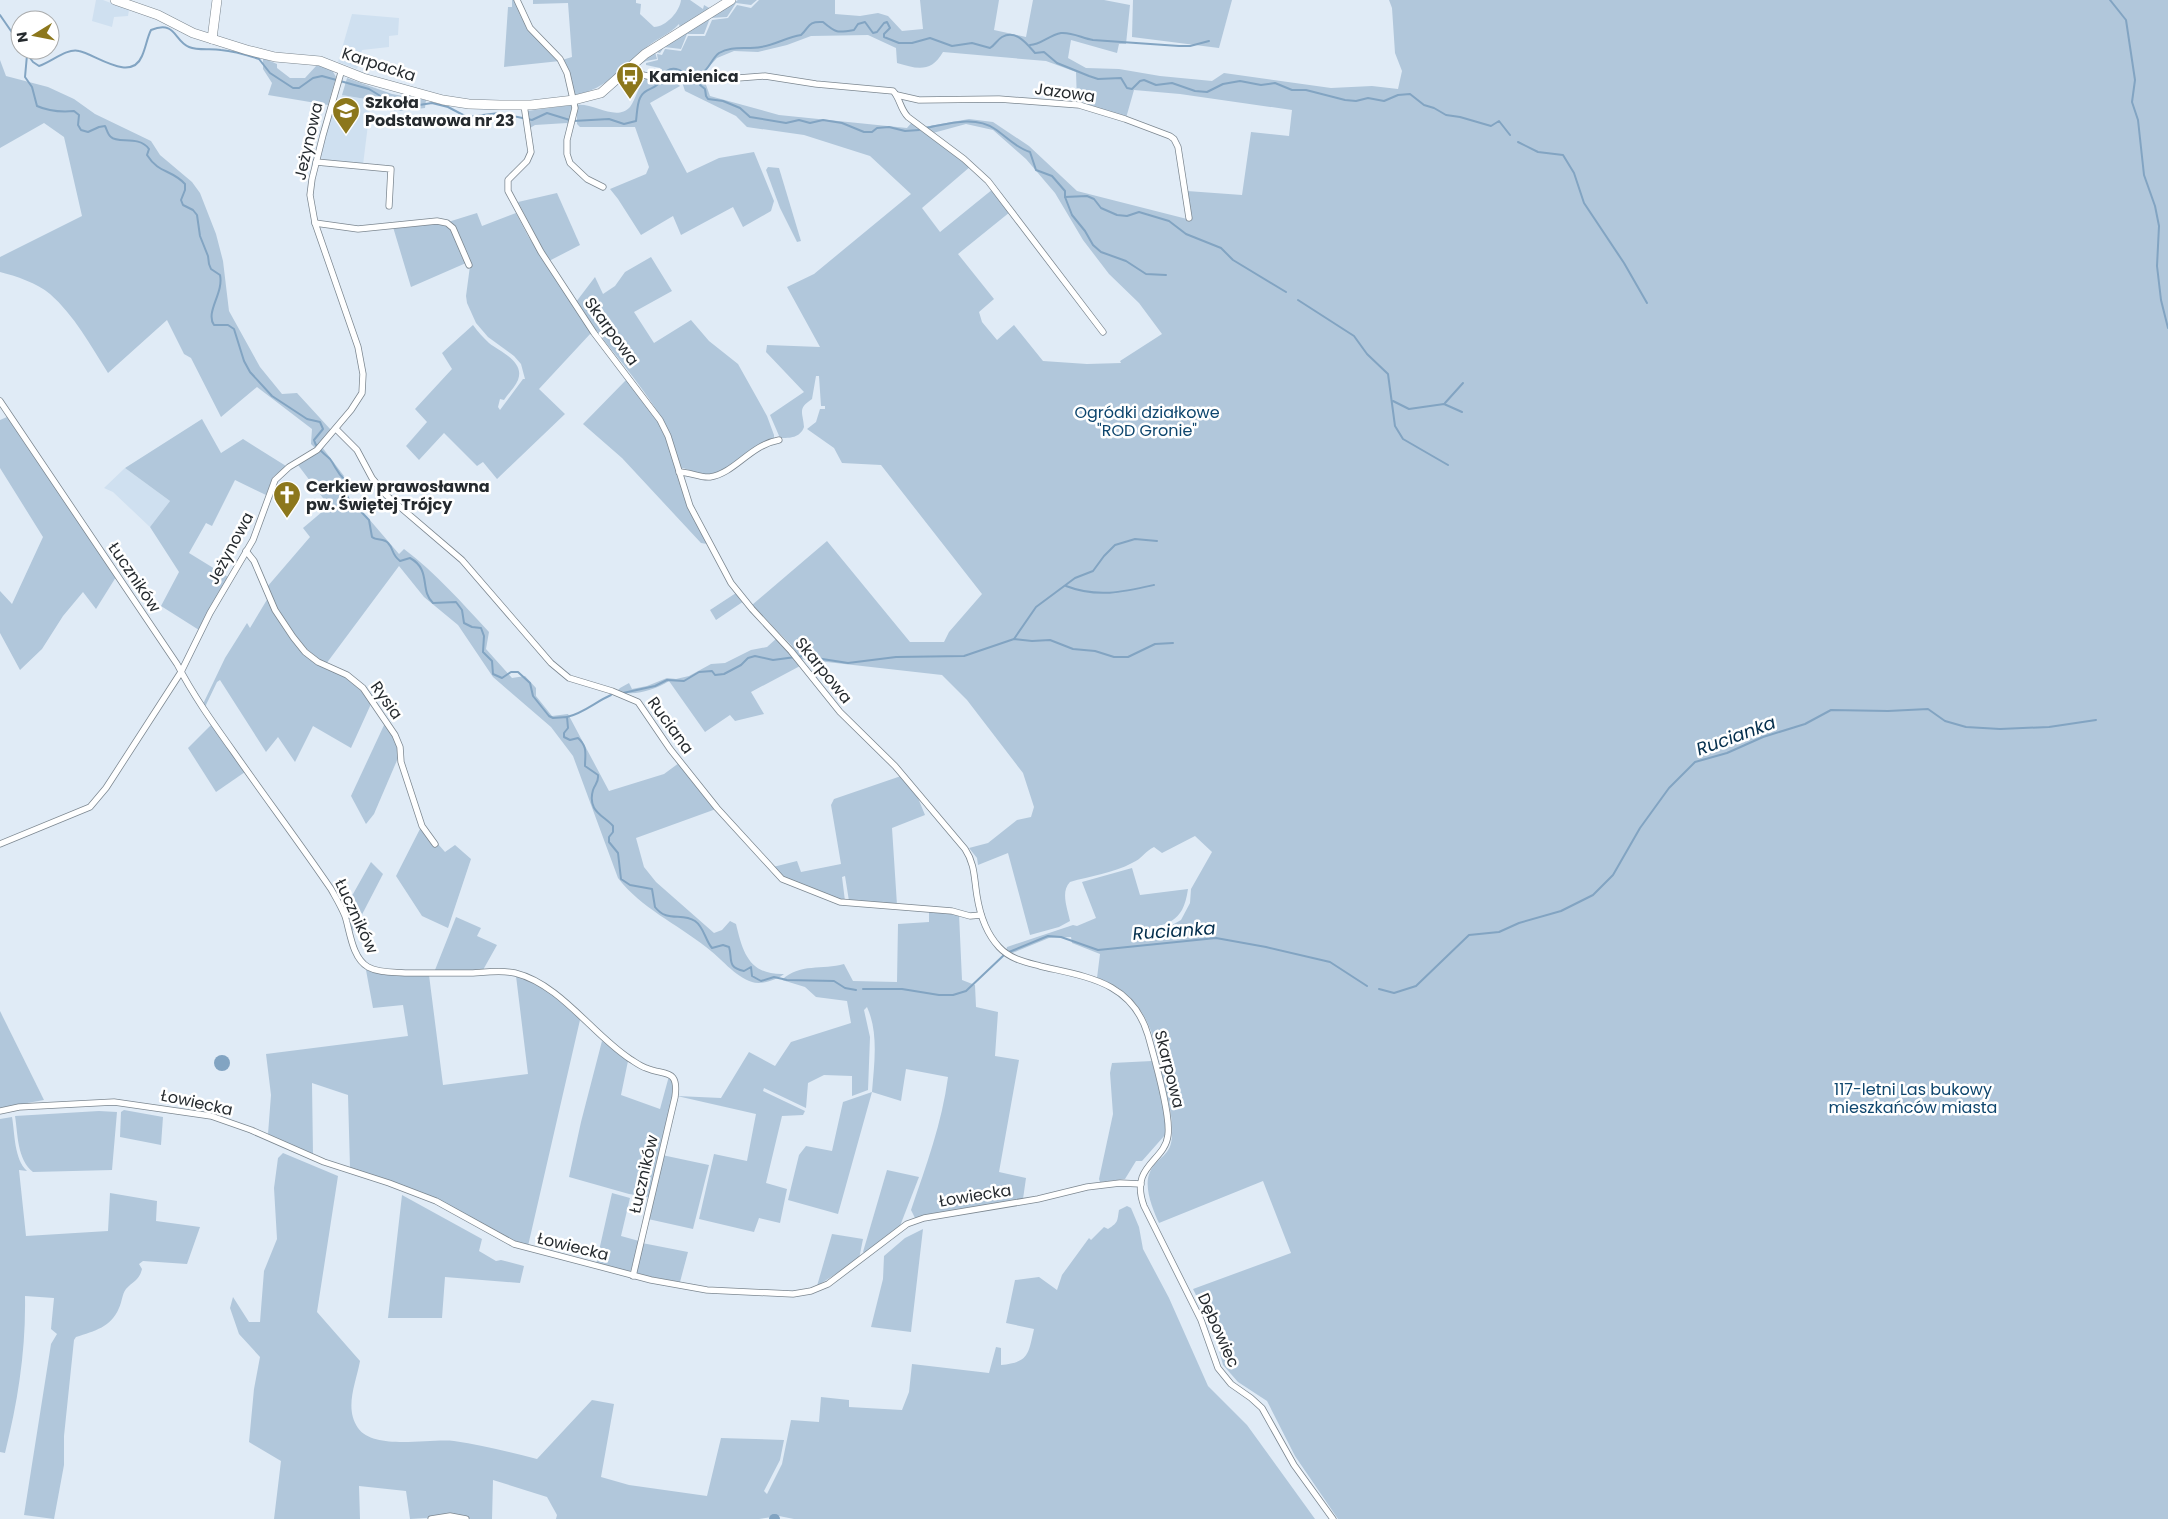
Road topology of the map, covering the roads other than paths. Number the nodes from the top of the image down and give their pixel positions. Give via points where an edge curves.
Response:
1 (115, 0) edge
2 (217, 0) edge
3 (517, 0) edge
4 (732, 0) edge
5 (212, 39) junction
6 (631, 67) junction
7 (342, 69) junction
8 (897, 95) junction
9 (574, 100) junction
10 (524, 109) junction
11 (316, 162) junction
12 (603, 187) dead end
13 (389, 206) dead end
14 (1188, 218) dead end
15 (315, 223) junction
16 (469, 265) dead end
17 (1103, 332) dead end
18 (0, 401) edge
19 (336, 429) junction
20 (779, 440) dead end
21 (679, 472) junction
22 (246, 551) junction
23 (181, 672) junction
24 (0, 844) edge
25 (435, 844) dead end
26 (981, 915) junction
27 (0, 1111) edge
28 (1141, 1184) junction
29 (633, 1276) junction
30 (431, 1519) edge
31 (466, 1519) edge
32 (1333, 1519) edge

1 - 5 street, Karpacka
2 - 5 street
3 - 9 street via 530,28 563,65
4 - 6 street, Karpacka via 653,49
5 - 7 street, Karpacka via 275,57 320,61
6 - 8 street, Jazowa via 643,75 657,77 712,80 765,76 892,91
6 - 9 street, Karpacka via 601,93
7 - 10 street, Karpacka via 363,78 452,102
7 - 11 street, Jeżynowa
8 - 14 street, Jazowa via 919,100 999,99 1080,105 1170,136 1178,147
8 - 17 street via 908,117 988,181
9 - 10 street, Karpacka
9 - 12 street via 567,147 570,163 587,179
10 - 21 street, Skarpowa via 530,158 508,180 508,191 528,232 581,314 660,420
11 - 13 street via 391,169
11 - 15 street, Jeżynowa via 310,190
15 - 16 street via 358,229 442,222 453,228
15 - 19 street, Jeżynowa via 347,314 363,374 362,393
18 - 23 street, Łuczników
19 - 22 street, Jeżynowa via 317,450 275,480
19 - 26 street, Ruciana via 357,450 372,478 386,495 462,560 556,667 576,681 612,690 638,702 717,808 782,879 840,902
20 - 21 street via 765,443 713,476 700,477
21 - 26 street, Skarpowa via 690,506 736,590 840,712 895,766 970,856
22 - 23 street, Jeżynowa
22 - 25 street, Rysia via 254,562 274,610 292,637 318,662 347,675 363,688 390,728 400,747 401,762 422,826
23 - 24 street, Jeżynowa via 106,788 90,807
23 - 29 street, Łuczników via 268,803 331,889 358,956 365,965 396,972 519,974 564,1002 624,1056 646,1068 668,1073 674,1079 677,1086 675,1096
26 - 28 street, Skarpowa via 994,941 1009,956 1104,982 1128,1002 1141,1019 1149,1037 1169,1130 1166,1144 1148,1166
27 - 29 street, Łowiecka via 114,1102 211,1116 324,1162 436,1201 508,1242
28 - 29 street, Łowiecka via 1079,1188 1046,1198 924,1218 907,1224 828,1284 811,1292 707,1290
28 - 32 street, Dębowiec via 1144,1206 1201,1320 1218,1368 1231,1384 1262,1408 1294,1465
30 - 31 street via 450,1516

